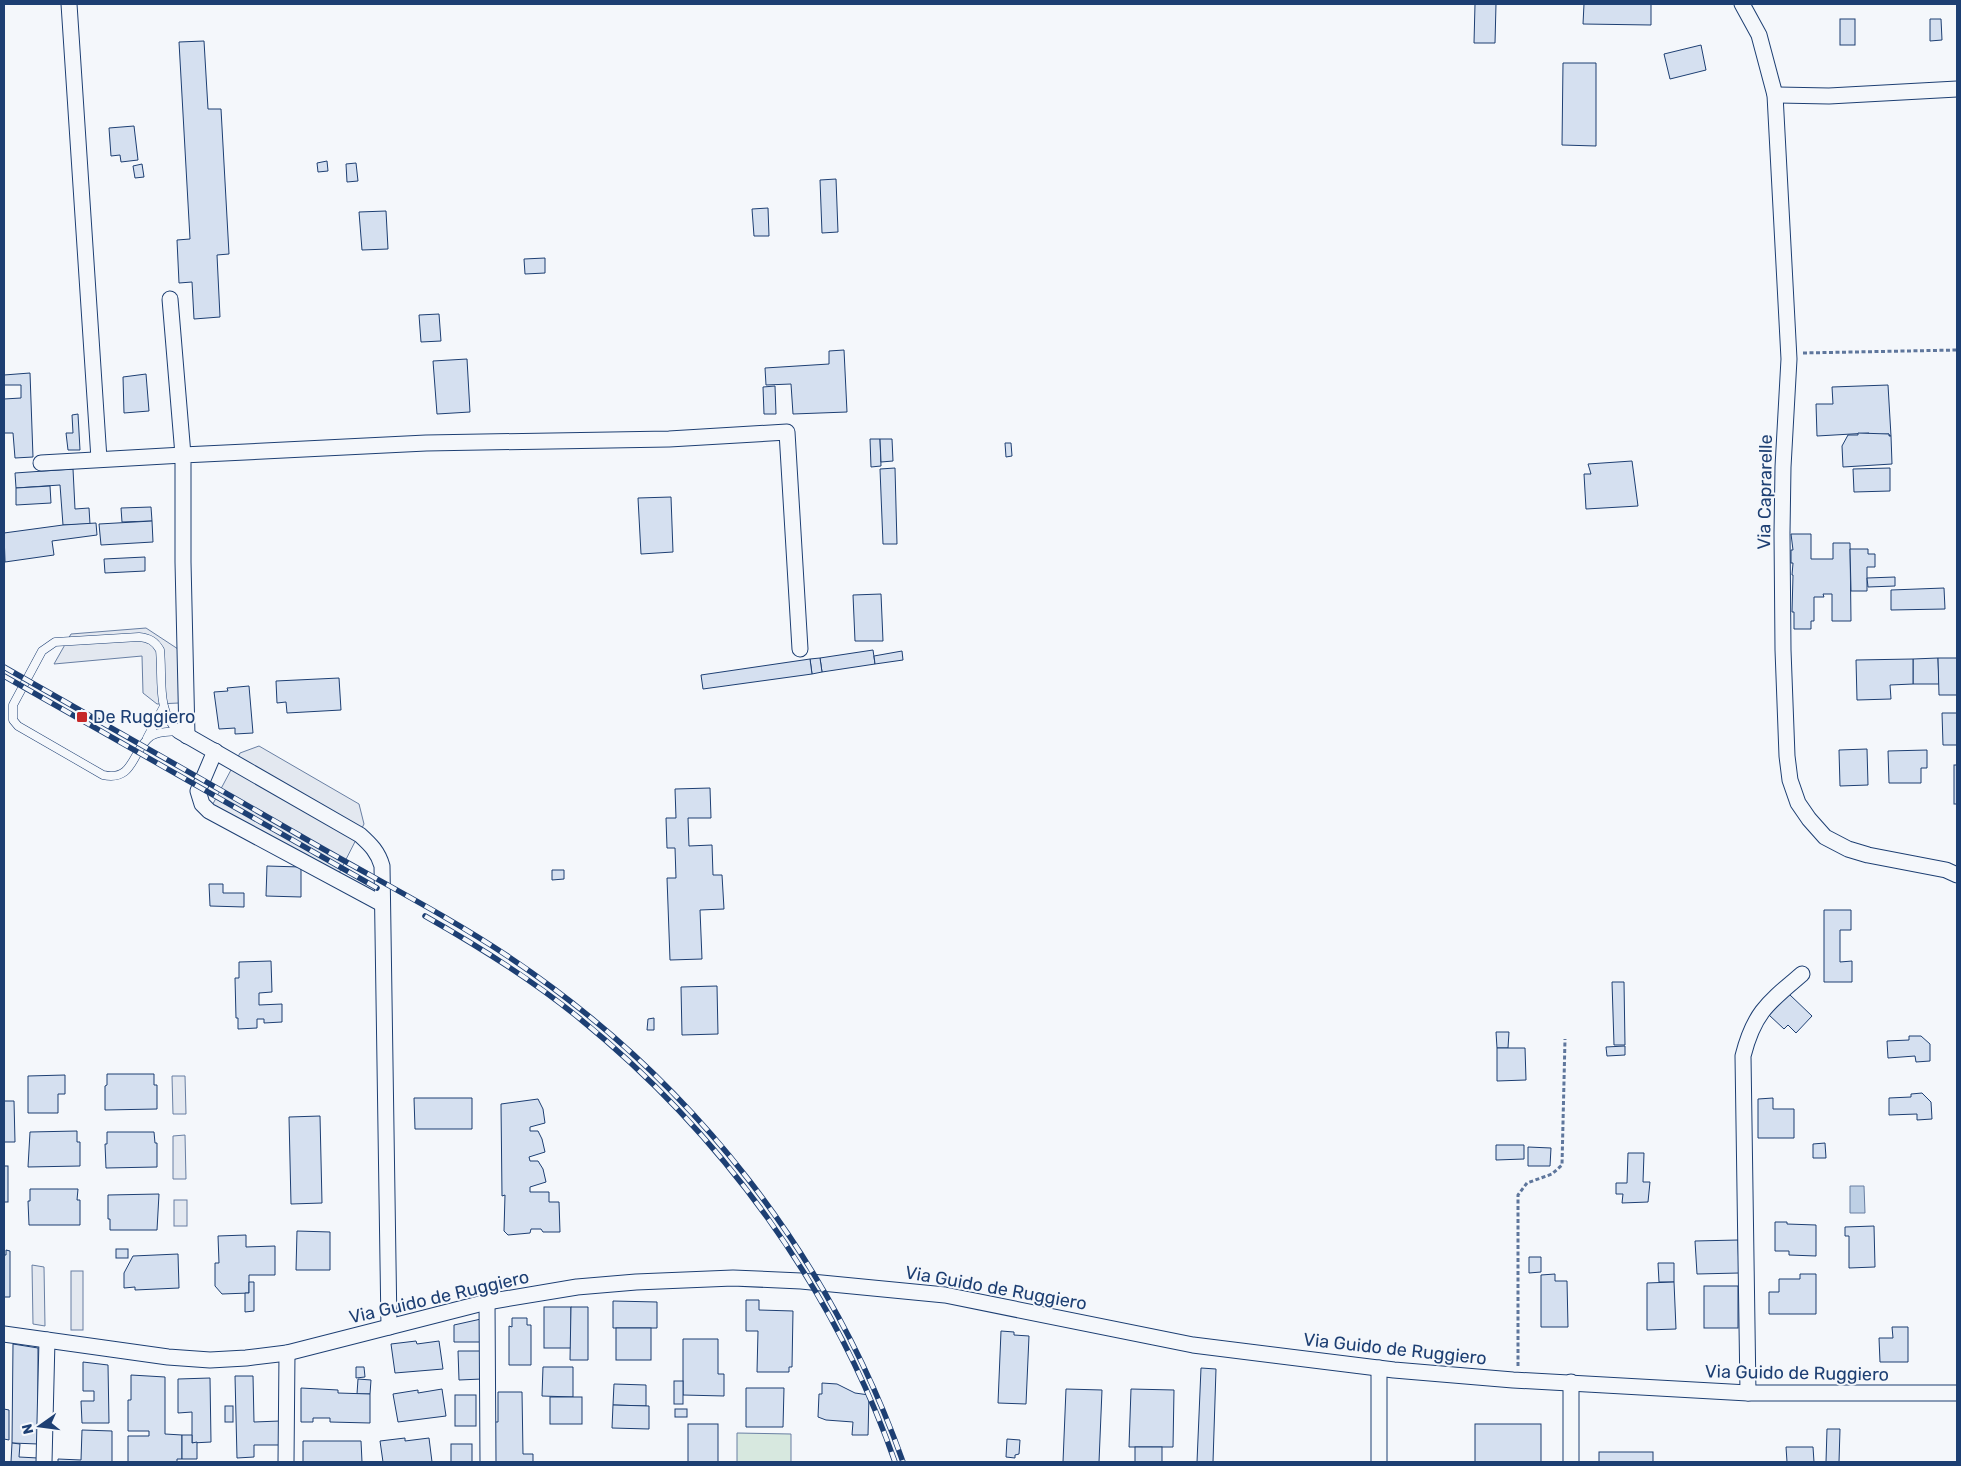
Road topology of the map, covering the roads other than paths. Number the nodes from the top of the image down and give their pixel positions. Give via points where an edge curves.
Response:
1 (69, 4) edge
2 (1742, 4) edge
3 (1957, 88) edge
4 (1776, 95) junction
5 (170, 299) dead end
6 (183, 455) junction
7 (99, 459) junction
8 (40, 463) dead end
9 (800, 649) dead end
10 (163, 708) junction
11 (183, 733) junction
12 (145, 742) junction
13 (215, 751) junction
14 (1957, 875) edge
15 (382, 904) junction
16 (1802, 974) dead end
17 (487, 1302) junction
18 (389, 1327) junction
19 (4, 1334) edge
20 (47, 1340) junction
21 (287, 1353) junction
22 (1379, 1368) junction
23 (1571, 1382) junction
24 (1748, 1393) junction
25 (1957, 1393) edge
26 (44, 1462) edge
27 (286, 1462) edge
28 (488, 1462) edge
29 (1379, 1462) edge
30 (1571, 1462) edge

1 - 7 street
2 - 4 street, Via Caprarelle via 1759,35
3 - 4 street via 1829,96
4 - 14 street, Via Caprarelle via 1789,353 1782,542 1783,650 1790,780 1798,803 1825,837 1848,850
5 - 6 street
6 - 7 street
6 - 9 street via 426,443 669,439 787,432
6 - 11 street
7 - 8 street
10 - 11 lane via 166,717
10 - 12 lane
10 - 12 lane via 160,650 148,638 139,637 55,642 42,651 14,705 13,720 18,726 103,774 111,776 126,771
11 - 12 lane via 156,734
11 - 13 street
13 - 15 street via 372,845 382,866
13 - 15 street via 198,791 208,811
15 - 18 street
16 - 24 street via 1772,999 1757,1017 1743,1056
17 - 18 street, Via Guido de Ruggiero
17 - 22 street, Via Guido de Ruggiero via 577,1287 636,1282 733,1278 801,1281 944,1295 1193,1345
17 - 28 street
18 - 21 street, Via Guido de Ruggiero
19 - 20 street, Via Guido de Ruggiero
20 - 21 street, Via Guido de Ruggiero via 210,1360
20 - 26 street
21 - 27 street
22 - 23 street, Via Guido de Ruggiero
22 - 29 street
23 - 24 street, Via Guido de Ruggiero
23 - 30 street
24 - 25 street, Via Guido de Ruggiero

